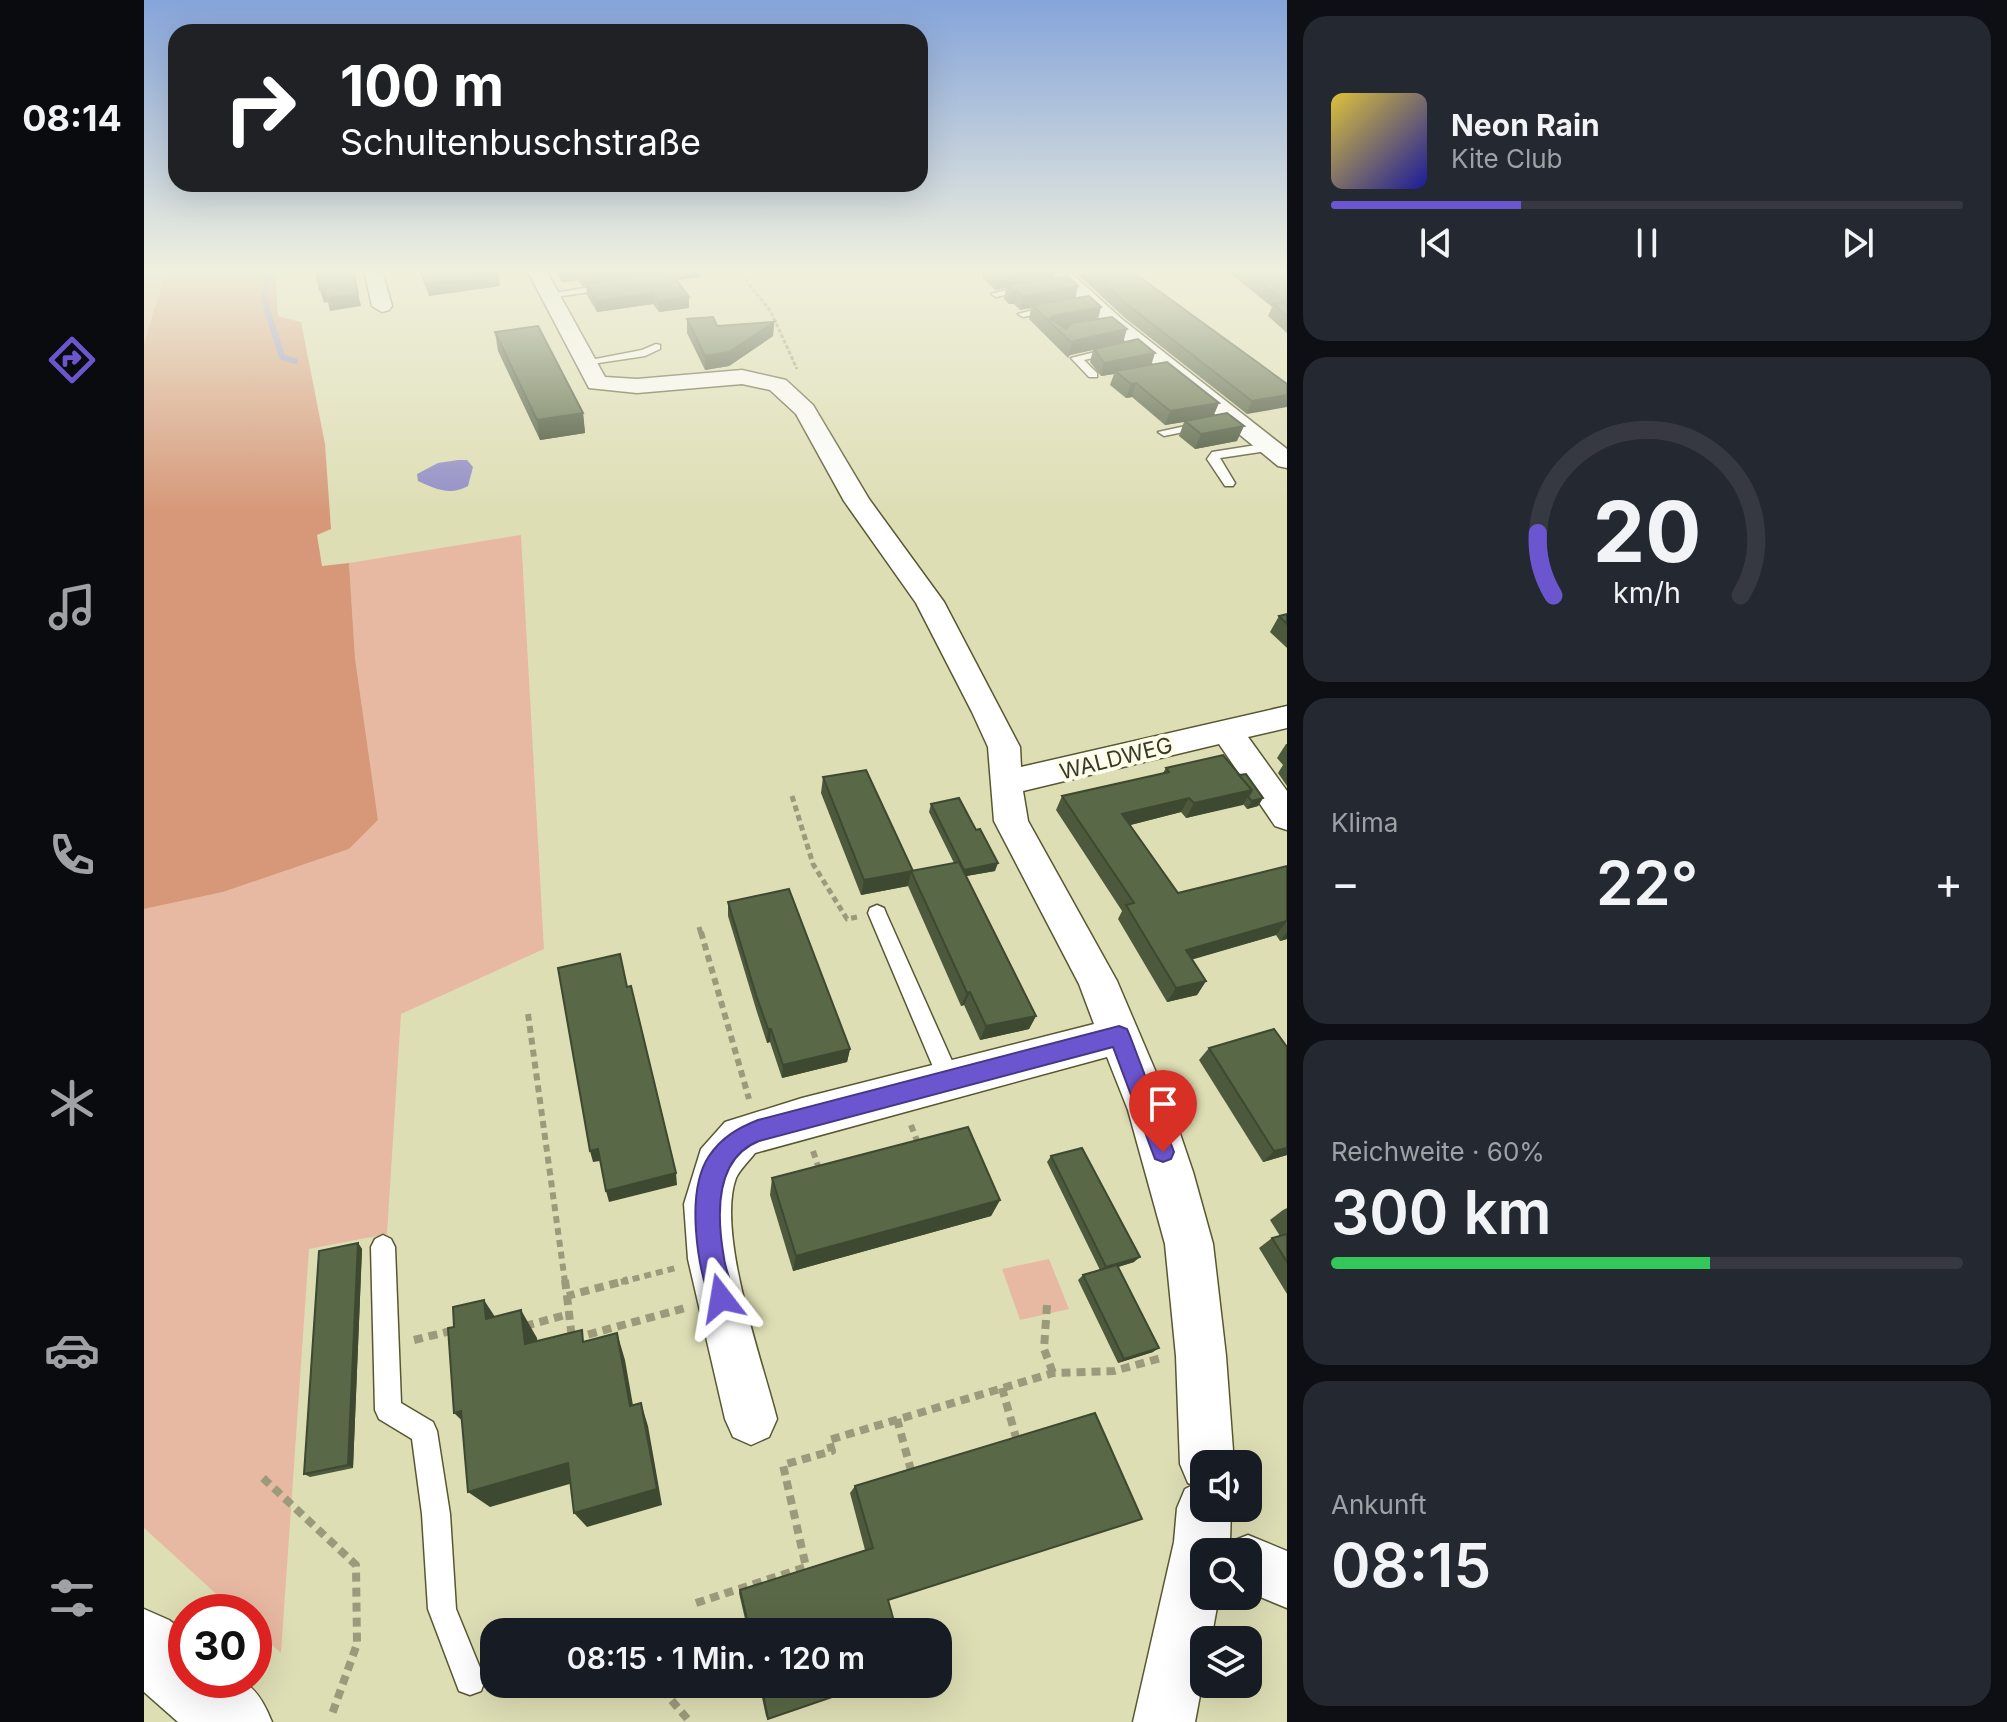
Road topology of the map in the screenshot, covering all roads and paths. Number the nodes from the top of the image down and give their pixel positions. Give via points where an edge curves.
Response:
1 (579, 350) edge
2 (650, 350) edge
3 (789, 350) edge
4 (1114, 350) edge
5 (1146, 350) edge
6 (585, 362) junction
7 (1100, 379) dead end
8 (793, 396) junction
9 (1234, 420) junction
10 (1164, 432) dead end
11 (1269, 447) junction
12 (1287, 461) edge
13 (1229, 483) dead end
14 (1287, 717) edge
15 (1227, 731) junction
16 (1005, 783) junction
17 (792, 796) dead end
18 (1287, 817) edge
19 (877, 913) joint
20 (699, 927) dead end
21 (528, 1014) dead end
22 (1119, 1036) junction
23 (950, 1081) junction
24 (758, 1130) junction
25 (383, 1247) dead end
26 (712, 1259) junction
27 (567, 1296) junction
28 (1047, 1305) dead end
29 (569, 1314) junction
30 (640, 1320) dead end
31 (460, 1328) edge
32 (508, 1331) edge
33 (386, 1347) junction
34 (1201, 1356) junction
35 (1053, 1373) junction
36 (1002, 1388) junction
37 (751, 1419) dead end
38 (897, 1419) junction
39 (1018, 1442) edge
40 (1206, 1450) edge
41 (912, 1474) edge
42 (263, 1478) dead end
43 (1262, 1566) edge
44 (1287, 1580) edge
45 (696, 1603) dead end
46 (1198, 1610) edge
47 (144, 1645) edge
48 (168, 1665) edge
49 (470, 1680) dead end
50 (207, 1698) edge
51 (670, 1698) edge
52 (331, 1717) dead end
53 (235, 1722) edge
54 (690, 1722) edge
55 (1164, 1722) edge

1 - 6 street
2 - 6 lane
3 - 8 path via 806,388
4 - 7 lane via 1076,358
5 - 9 street via 1162,369
6 - 8 street via 592,378 607,385 753,377
8 - 16 street via 875,528 930,602 1004,747
9 - 10 lane
9 - 11 street
11 - 12 street
11 - 13 lane via 1216,455 1213,459
14 - 15 street, WALDWEG
15 - 16 street, WALDWEG
15 - 18 street
16 - 22 street via 1011,821 1073,933
17 - 19 path via 813,864 836,905 847,919
19 - 23 lane
20 - 24 path
21 - 27 path
22 - 23 street
22 - 34 street via 1150,1110 1189,1244
23 - 24 street
24 - 26 street via 741,1137 717,1164 707,1204
25 - 33 lane
26 - 27 path
26 - 37 street
27 - 29 path
28 - 35 path via 1044,1349
29 - 30 path via 572,1339
29 - 32 path
31 - 33 path
33 - 49 lane via 388,1410 424,1431 442,1609
34 - 35 path via 1174,1354 1114,1371
34 - 40 street
35 - 36 path
36 - 38 path
36 - 39 path
38 - 41 path
38 - 45 path via 829,1440 832,1451 783,1465 806,1567
42 - 52 path via 356,1565 357,1644
43 - 44 street
46 - 55 street
47 - 48 street
50 - 53 street
51 - 54 path

